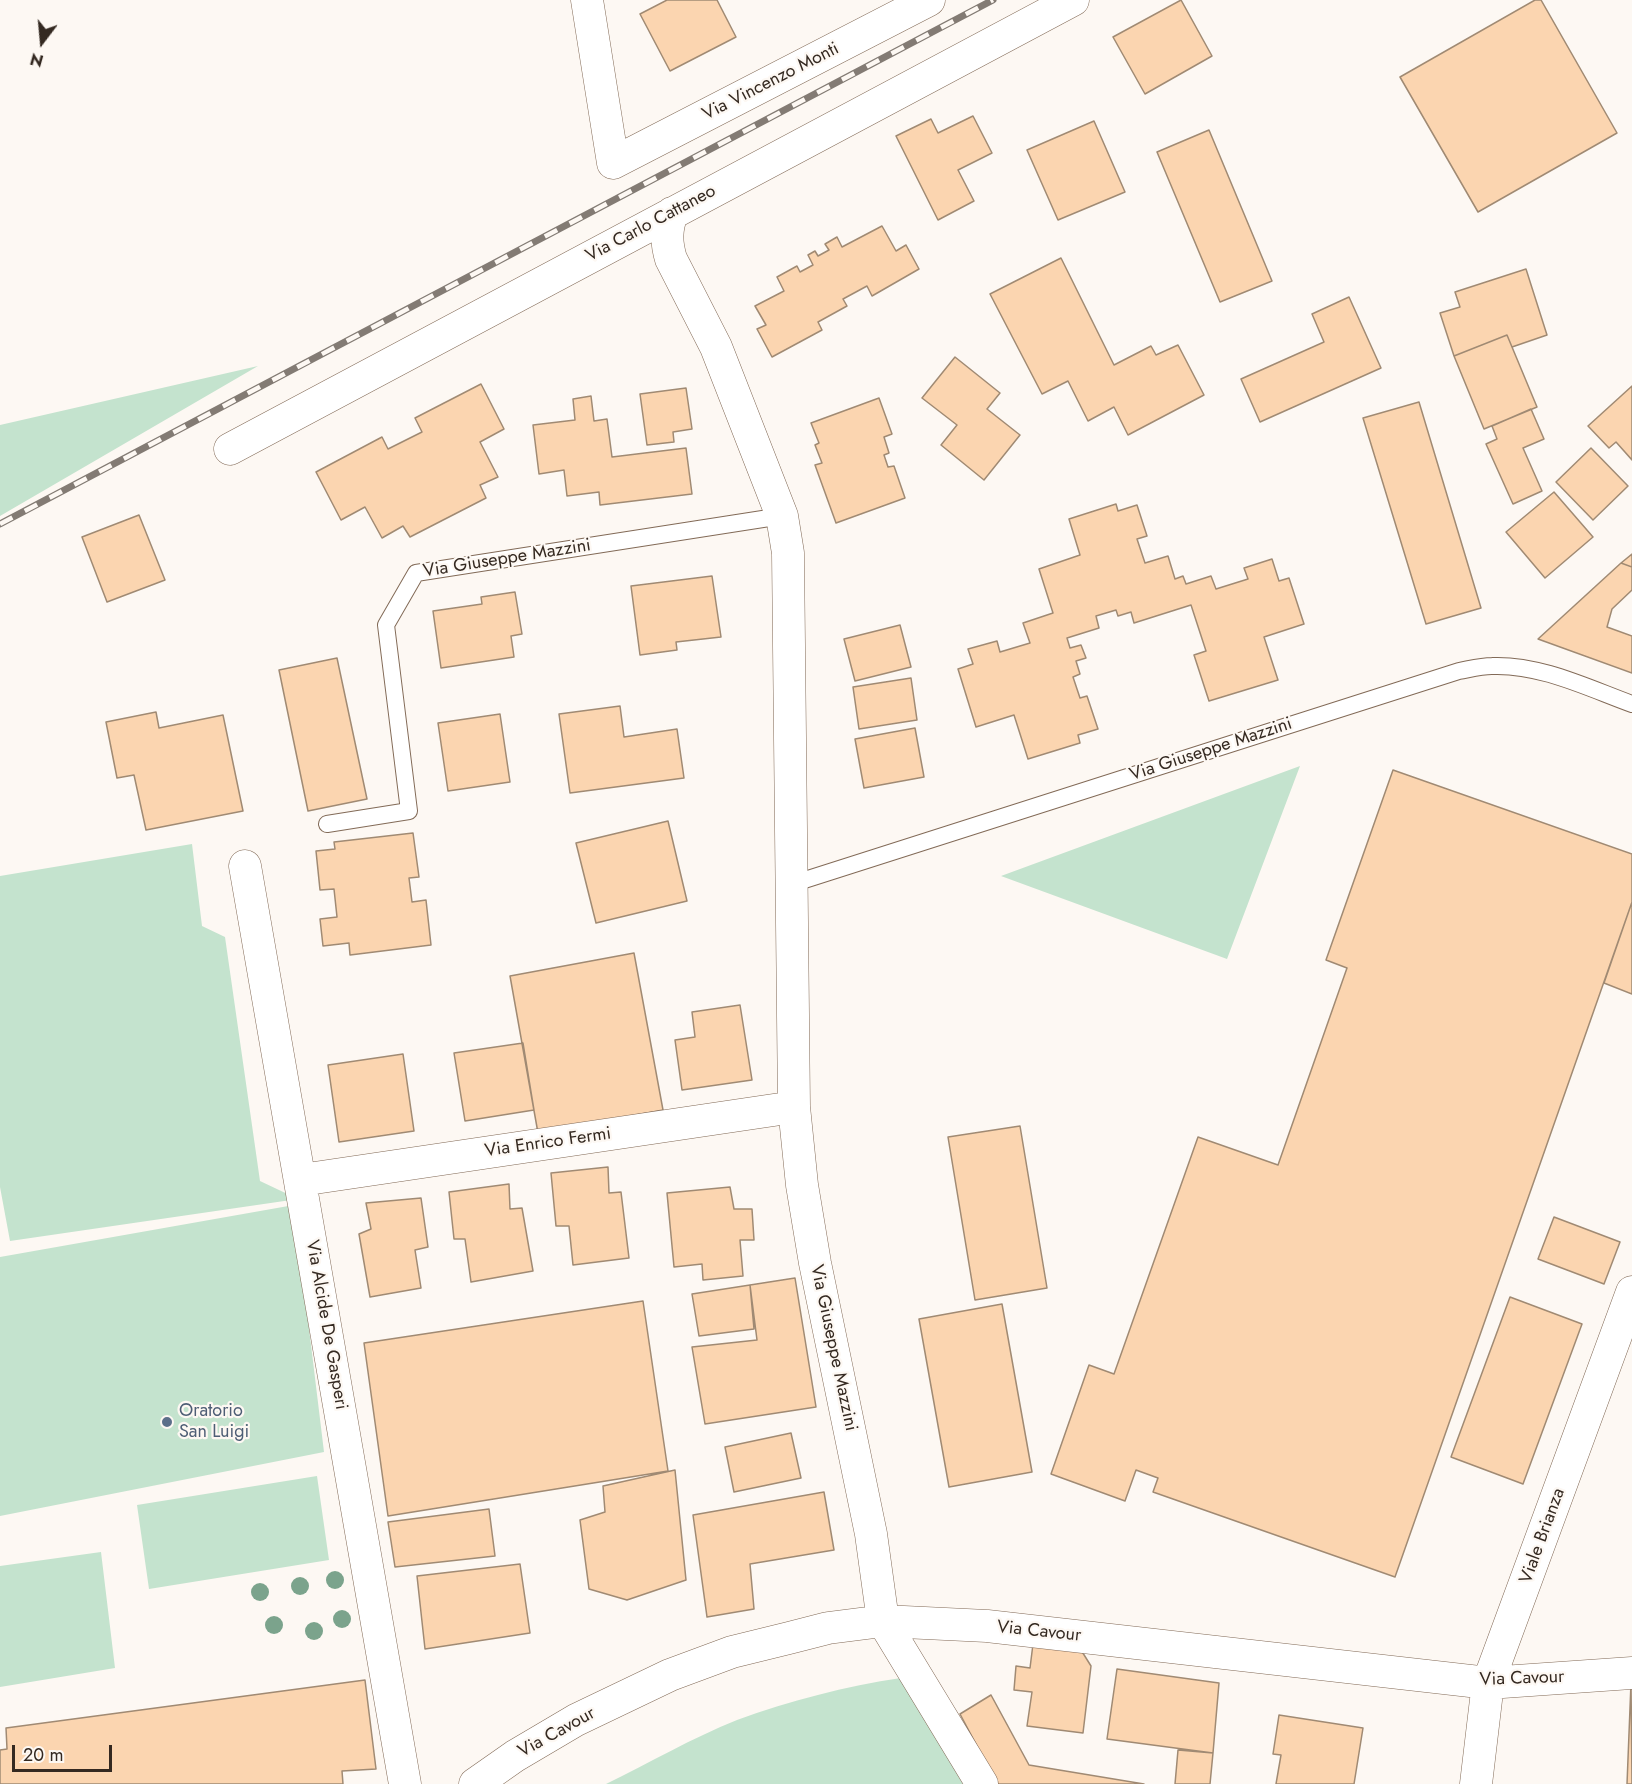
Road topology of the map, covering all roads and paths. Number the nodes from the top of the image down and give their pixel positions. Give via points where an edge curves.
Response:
1 (587, 0) edge
2 (929, 0) edge
3 (1073, 0) edge
4 (672, 213) junction
5 (230, 449) dead end
6 (782, 516) junction
7 (1632, 704) edge
8 (327, 824) dead end
9 (245, 866) dead end
10 (792, 884) junction
11 (794, 1107) junction
12 (301, 1180) junction
13 (1632, 1292) edge
14 (883, 1621) junction
15 (1632, 1673) edge
16 (1488, 1683) junction
17 (478, 1783) edge
18 (405, 1784) edge
19 (982, 1784) edge
20 (1476, 1784) edge

1 - 2 street, Via Vincenzo Monti via 613,164
3 - 4 street, Via Carlo Cattaneo
4 - 5 street, Via Carlo Cattaneo
4 - 6 street, Via Giuseppe Mazzini via 666,244 671,259 716,347
6 - 8 lane, Via Giuseppe Mazzini via 416,573 386,625 409,811
6 - 10 street, Via Giuseppe Mazzini via 788,553
7 - 10 lane, Via Giuseppe Mazzini via 1517,667 1459,671
9 - 12 street, Via Alcide De Gasperi
10 - 11 street, Via Giuseppe Mazzini
11 - 12 street, Via Enrico Fermi
11 - 14 street, Via Giuseppe Mazzini via 810,1230 871,1534
12 - 18 street, Via Alcide De Gasperi
13 - 16 street, Viale Brianza
14 - 16 street, Via Cavour via 987,1626
14 - 17 street, Via Cavour via 828,1628 732,1652 670,1675 576,1720
14 - 19 street, Via Giuseppe Mazzini
15 - 16 street, Via Cavour
16 - 20 street, Viale Brianza

